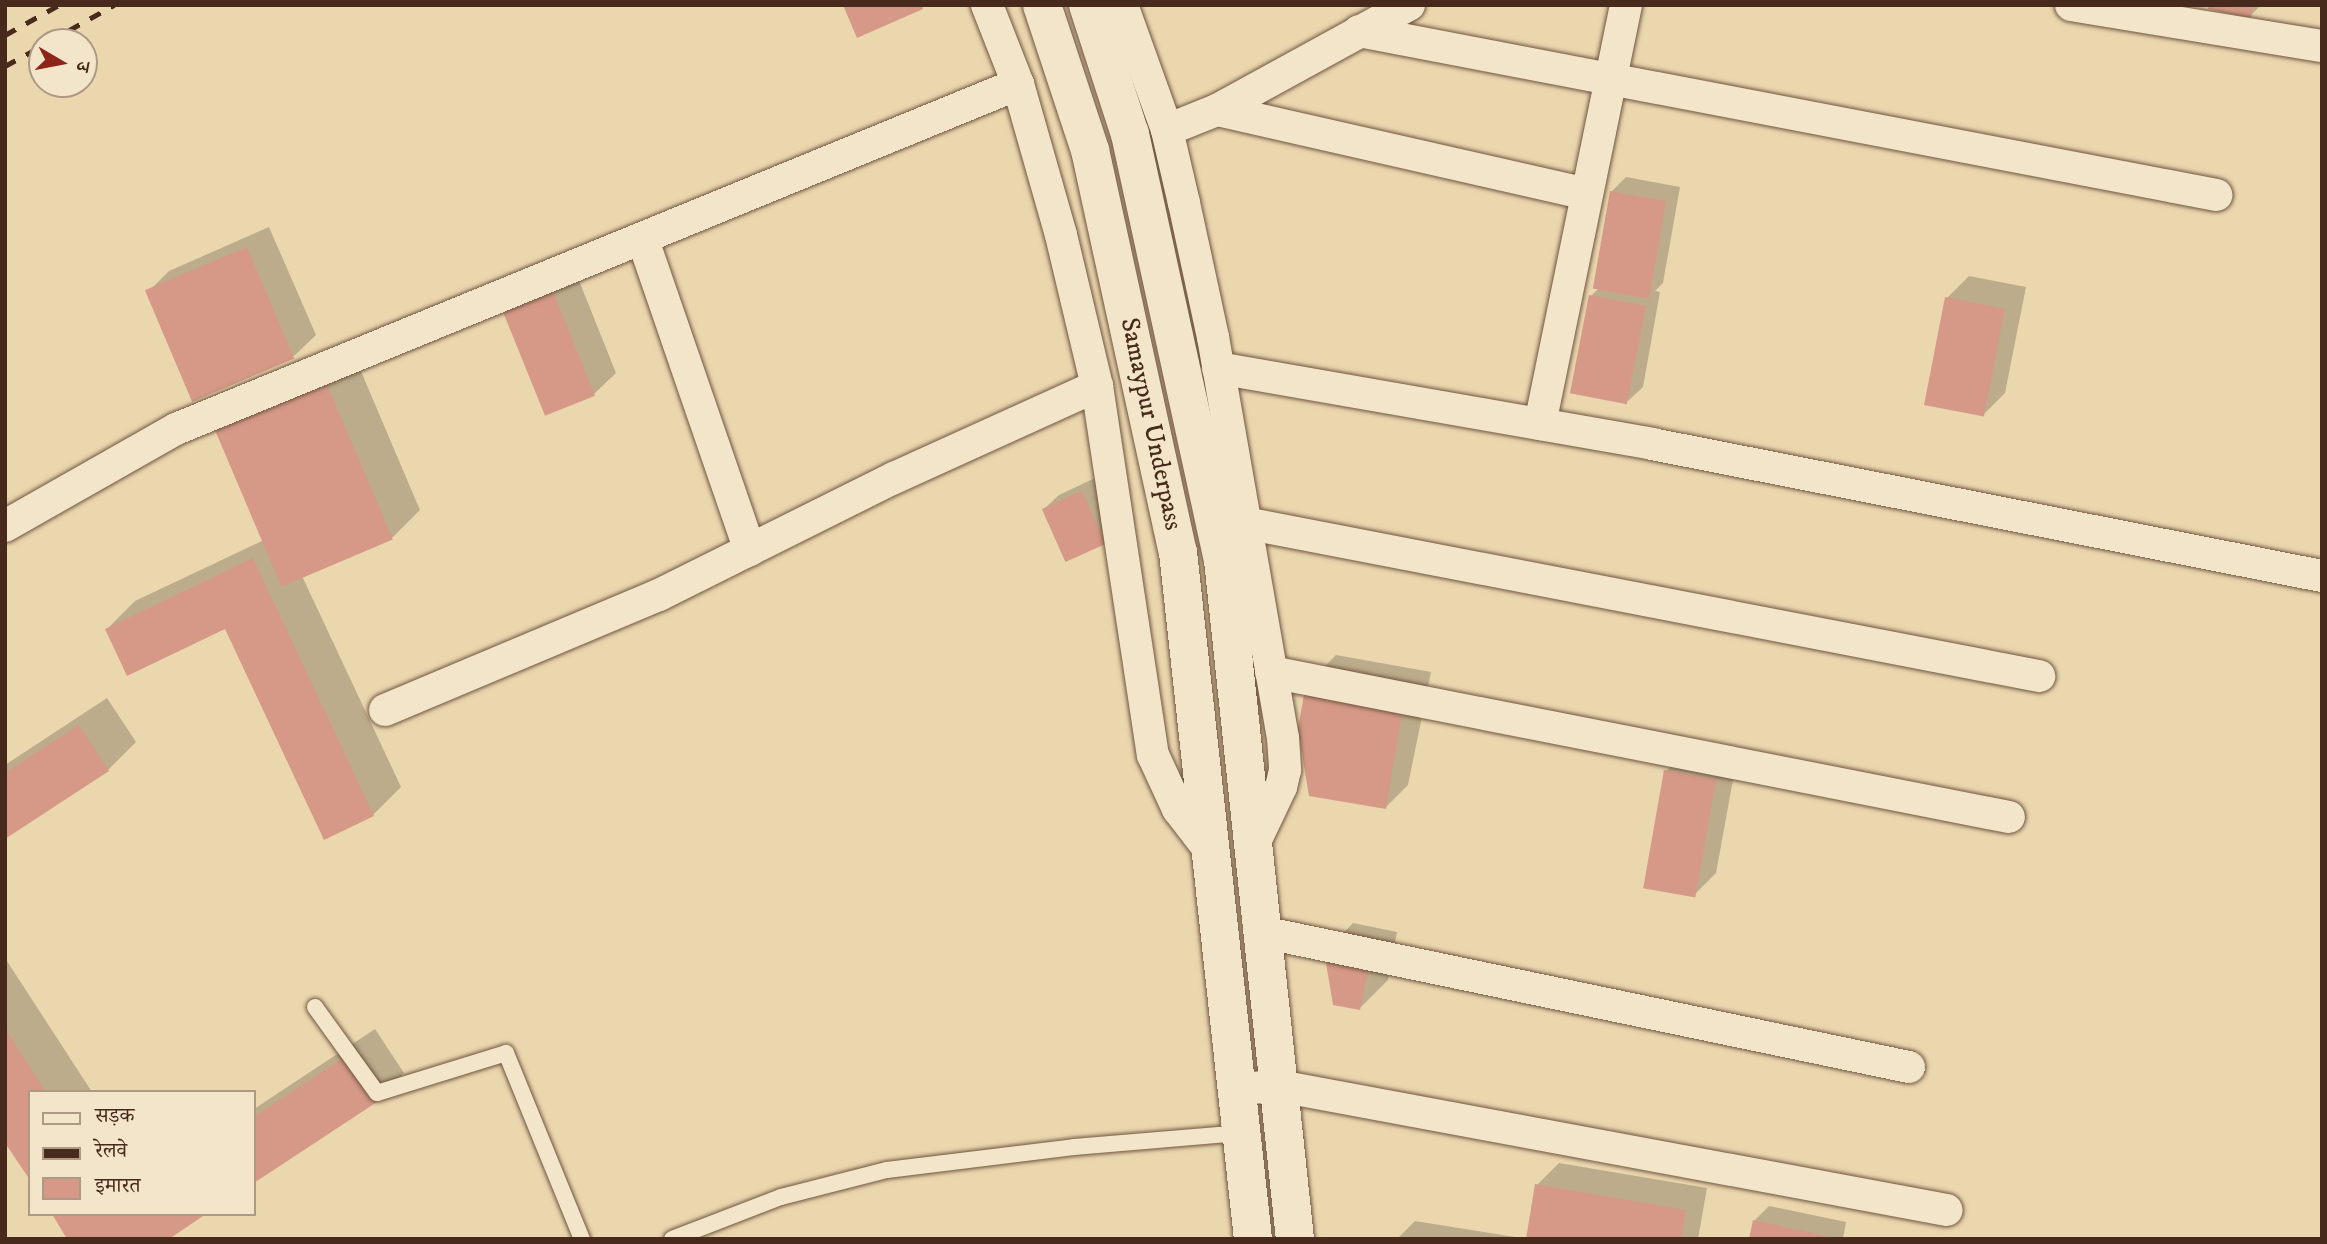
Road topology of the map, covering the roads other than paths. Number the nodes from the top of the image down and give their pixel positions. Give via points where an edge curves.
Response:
1 (987, 5) edge
2 (1042, 5) edge
3 (1088, 5) edge
4 (1122, 5) edge
5 (1409, 5) edge
6 (1626, 5) edge
7 (2071, 5) edge
8 (1359, 31) junction
9 (2322, 46) edge
10 (1611, 79) junction
11 (1018, 84) junction
12 (1217, 110) junction
13 (1167, 130) junction
14 (1587, 194) junction
15 (2216, 195) dead end
16 (643, 240) junction
17 (1218, 368) junction
18 (1097, 386) junction
19 (1540, 424) junction
20 (1245, 523) junction
21 (5, 526) edge
22 (750, 550) junction
23 (2322, 576) edge
24 (1271, 672) junction
25 (2039, 676) dead end
26 (385, 710) dead end
27 (2009, 817) dead end
28 (1253, 846) junction
29 (1211, 852) junction
30 (1262, 932) junction
31 (315, 1007) dead end
32 (1909, 1067) dead end
33 (1279, 1086) junction
34 (1237, 1089) junction
35 (1242, 1133) junction
36 (1947, 1210) dead end
37 (582, 1239) edge
38 (672, 1239) edge
39 (1254, 1239) edge
40 (1295, 1239) edge

1 - 11 street
2 - 29 main road, Samaypur Underpass via 1090,150 1178,552
3 - 28 main road, Samaypur Underpass via 1129,134 1223,560
4 - 13 street
5 - 8 street
6 - 10 street
7 - 9 street
8 - 10 street
8 - 12 street
10 - 14 street
10 - 15 street
11 - 16 street
11 - 18 street
12 - 13 street
12 - 14 street
13 - 17 street
14 - 19 street
16 - 21 street via 176,429
16 - 22 street
17 - 19 street
17 - 20 street
18 - 22 street via 894,478
18 - 29 street via 1153,755 1178,809
19 - 23 street
20 - 24 street
20 - 25 street
22 - 26 street via 659,595
24 - 27 street
24 - 28 street via 1285,770
28 - 30 main road, Samaypur Underpass
29 - 34 main road, Samaypur Underpass
30 - 32 street
30 - 33 main road, Samaypur Underpass
31 - 37 lane via 377,1093 506,1053
33 - 34 street
33 - 36 street
33 - 40 main road, Samaypur Underpass
34 - 35 main road, Samaypur Underpass
35 - 38 lane via 887,1170 781,1197
35 - 39 main road, Samaypur Underpass

